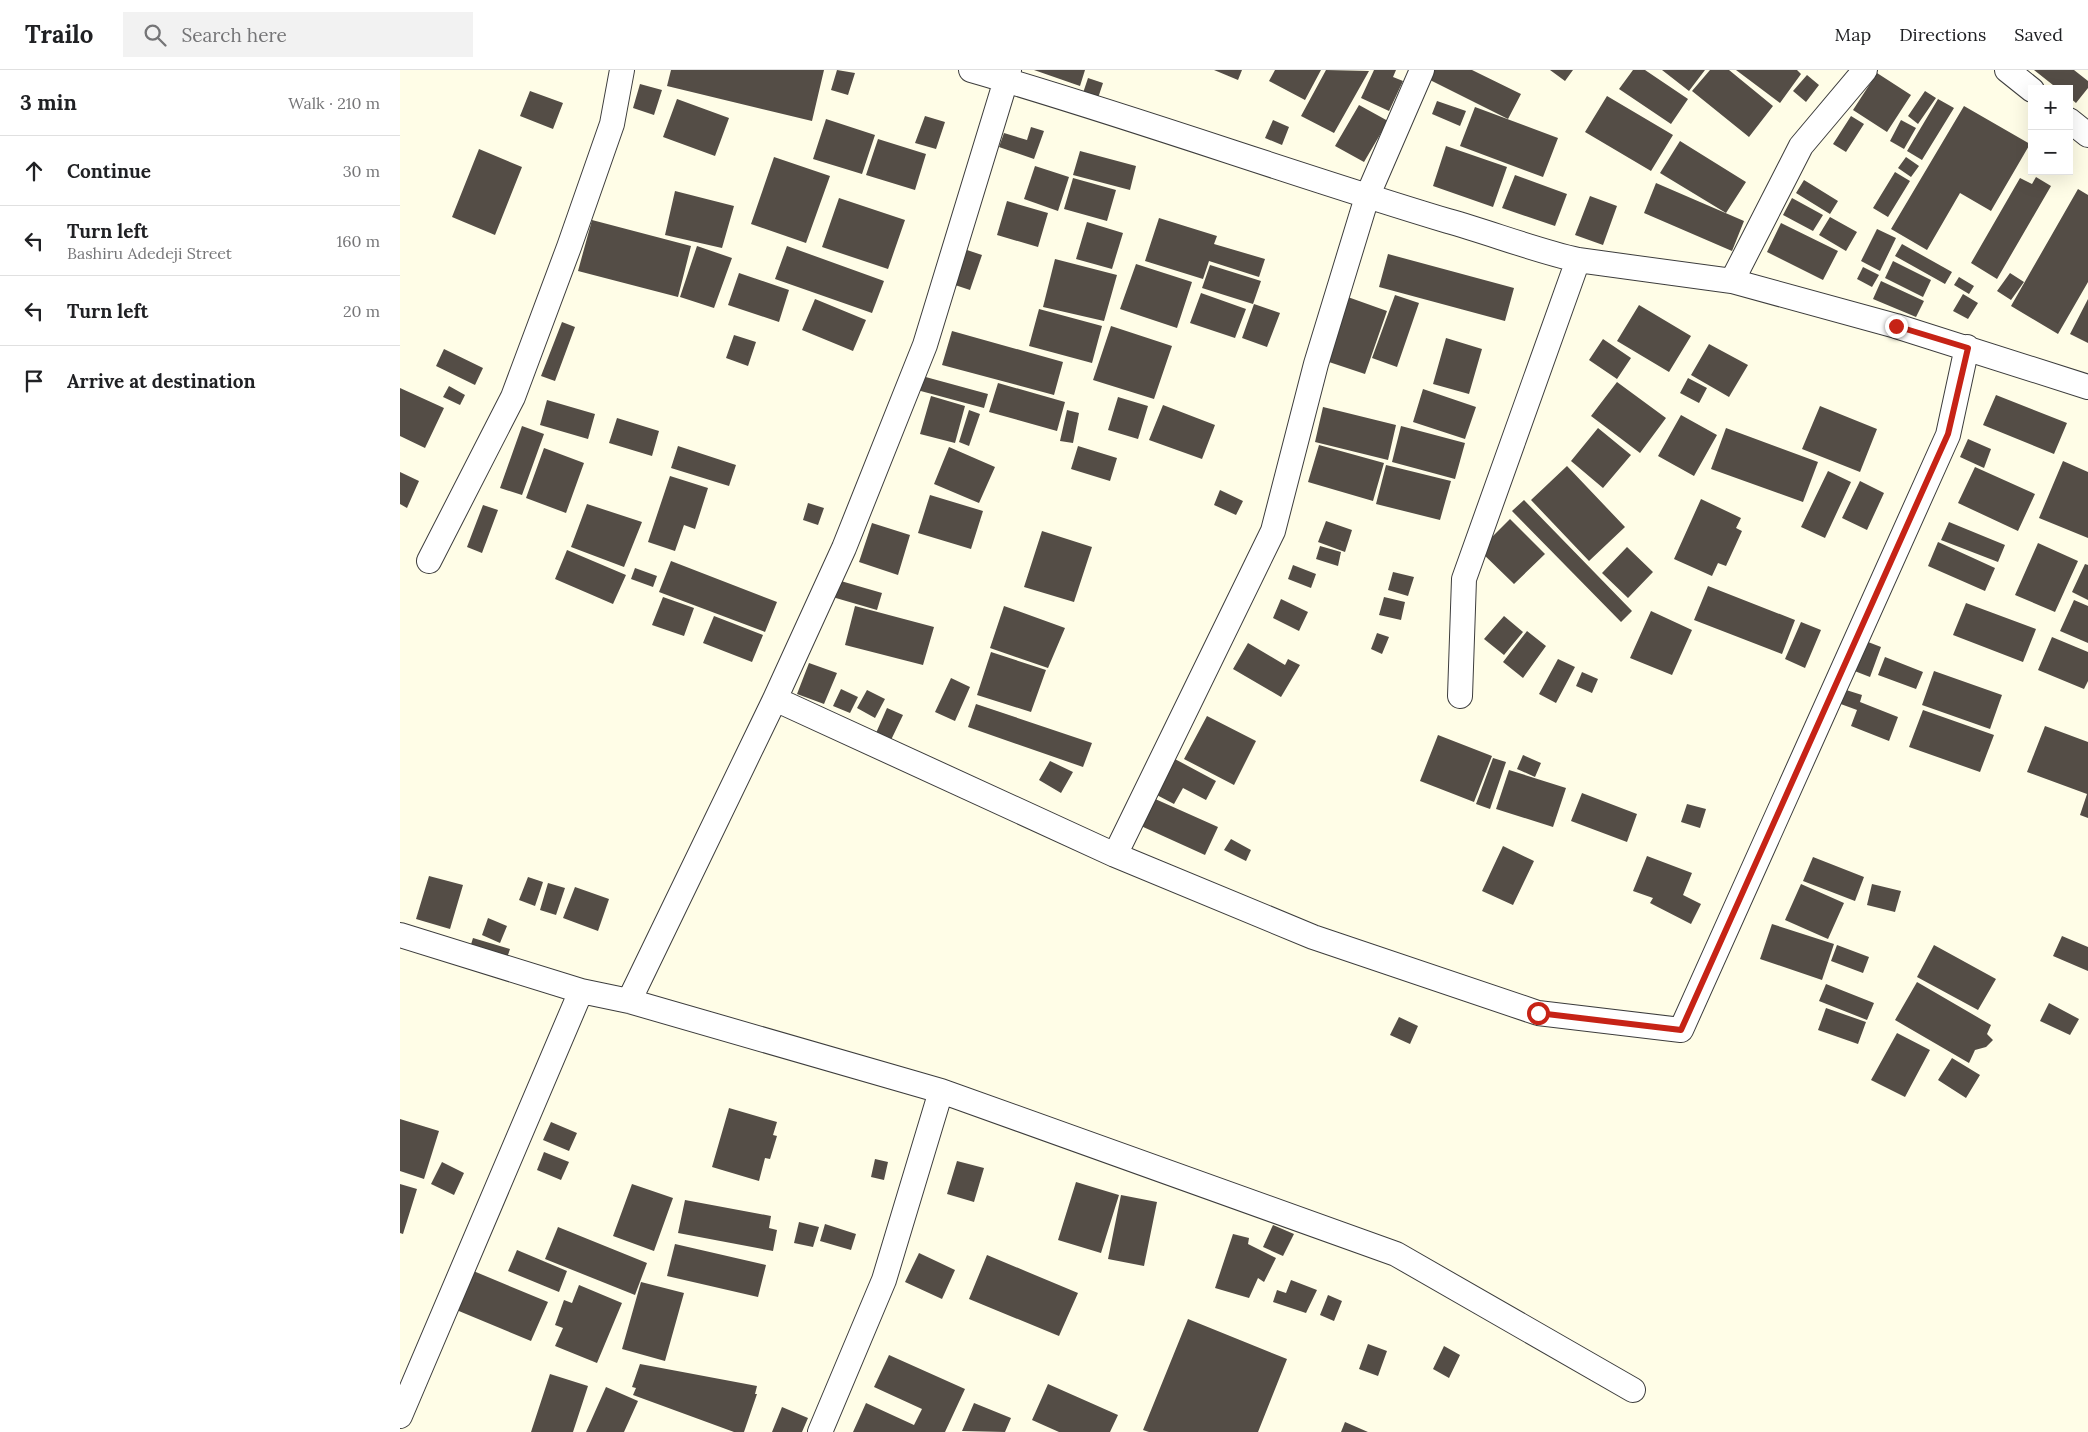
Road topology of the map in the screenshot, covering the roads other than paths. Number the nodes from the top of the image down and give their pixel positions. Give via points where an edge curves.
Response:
1 (622, 70) edge
2 (971, 70) edge
3 (1422, 70) edge
4 (1865, 70) edge
5 (2007, 70) edge
6 (1007, 75) edge
7 (2028, 87) edge
8 (2073, 123) edge
9 (2088, 135) edge
10 (1368, 197) junction
11 (1578, 260) junction
12 (1732, 281) junction
13 (1968, 348) junction
14 (2088, 387) edge
15 (429, 560) dead end
16 (1460, 696) dead end
17 (775, 699) junction
18 (1115, 855) junction
19 (400, 935) edge
20 (581, 991) junction
21 (629, 1001) junction
22 (941, 1091) junction
23 (1633, 1390) dead end
24 (400, 1416) edge
25 (820, 1432) edge

1 - 15 street via 612,124 513,397
2 - 6 street
3 - 10 street
4 - 12 street via 1801,146
5 - 7 street
6 - 10 street
6 - 17 street via 925,345 844,548
8 - 9 street
10 - 11 street
10 - 18 street via 1316,364 1273,531
11 - 12 street
11 - 16 street via 1464,579
12 - 13 street
13 - 14 street
13 - 18 street via 1948,434 1681,1030 1538,1013 1313,937
17 - 18 street
17 - 21 street
19 - 20 street
20 - 21 street
20 - 24 street
21 - 22 street
22 - 23 street via 1396,1254
22 - 25 street via 884,1280

